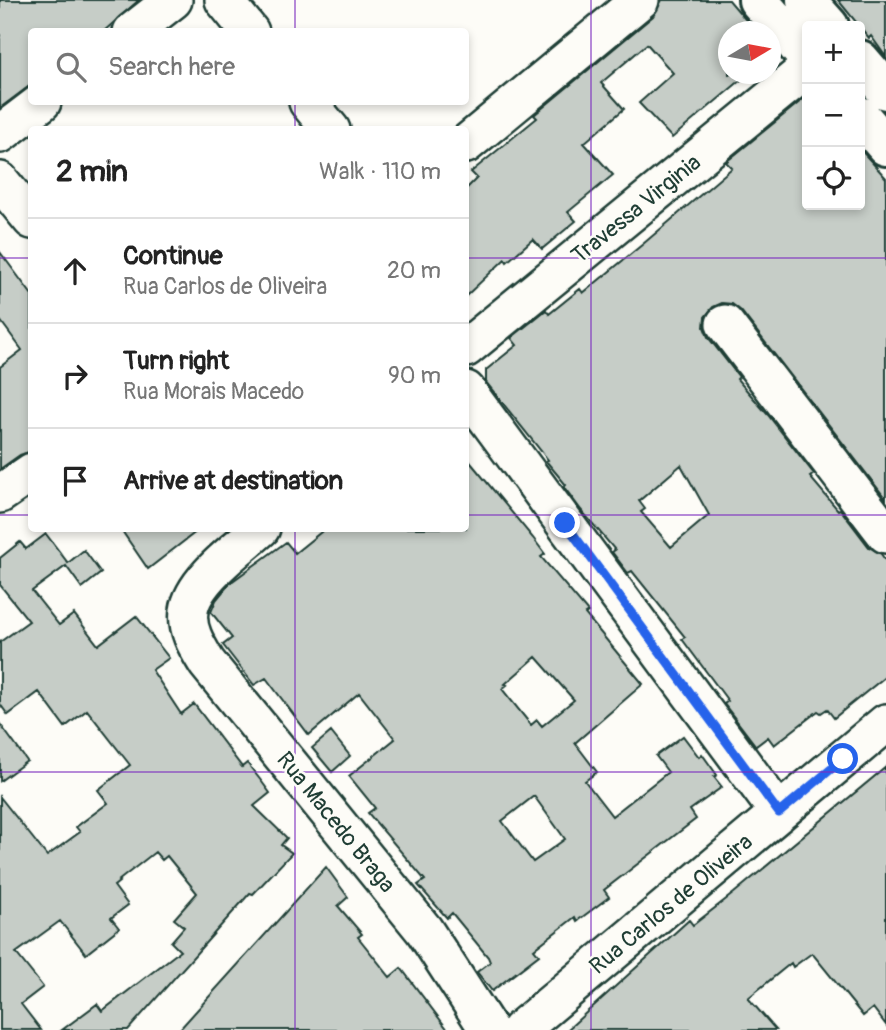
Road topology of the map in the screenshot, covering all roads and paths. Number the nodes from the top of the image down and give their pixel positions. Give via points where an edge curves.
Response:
1 (173, 0) edge
2 (224, 0) edge
3 (640, 0) edge
4 (758, 0) edge
5 (806, 0) edge
6 (825, 21) edge
7 (137, 28) edge
8 (247, 28) edge
9 (802, 51) edge
10 (865, 67) edge
11 (802, 73) edge
12 (886, 90) edge
13 (38, 105) edge
14 (310, 105) edge
15 (865, 122) edge
16 (328, 126) edge
17 (0, 134) edge
18 (469, 142) edge
19 (886, 146) edge
20 (0, 181) edge
21 (28, 215) edge
22 (724, 324) dead end
23 (469, 346) edge
24 (469, 394) edge
25 (28, 475) edge
26 (0, 494) edge
27 (257, 532) edge
28 (886, 534) edge
29 (886, 723) edge
30 (779, 813) junction
31 (489, 1030) edge
32 (520, 1030) edge

1 - 7 street
2 - 8 street
3 - 18 street
4 - 9 main road
5 - 6 main road
10 - 12 main road
11 - 23 street, Travessa Virginia
13 - 17 street
14 - 16 street
15 - 19 main road
20 - 21 street
22 - 28 street
24 - 30 street
25 - 26 street
27 - 31 street, Rua Macedo Braga via 194,593 188,613 193,640 424,930
29 - 30 street, Rua Carlos de Oliveira
30 - 32 street, Rua Carlos de Oliveira

